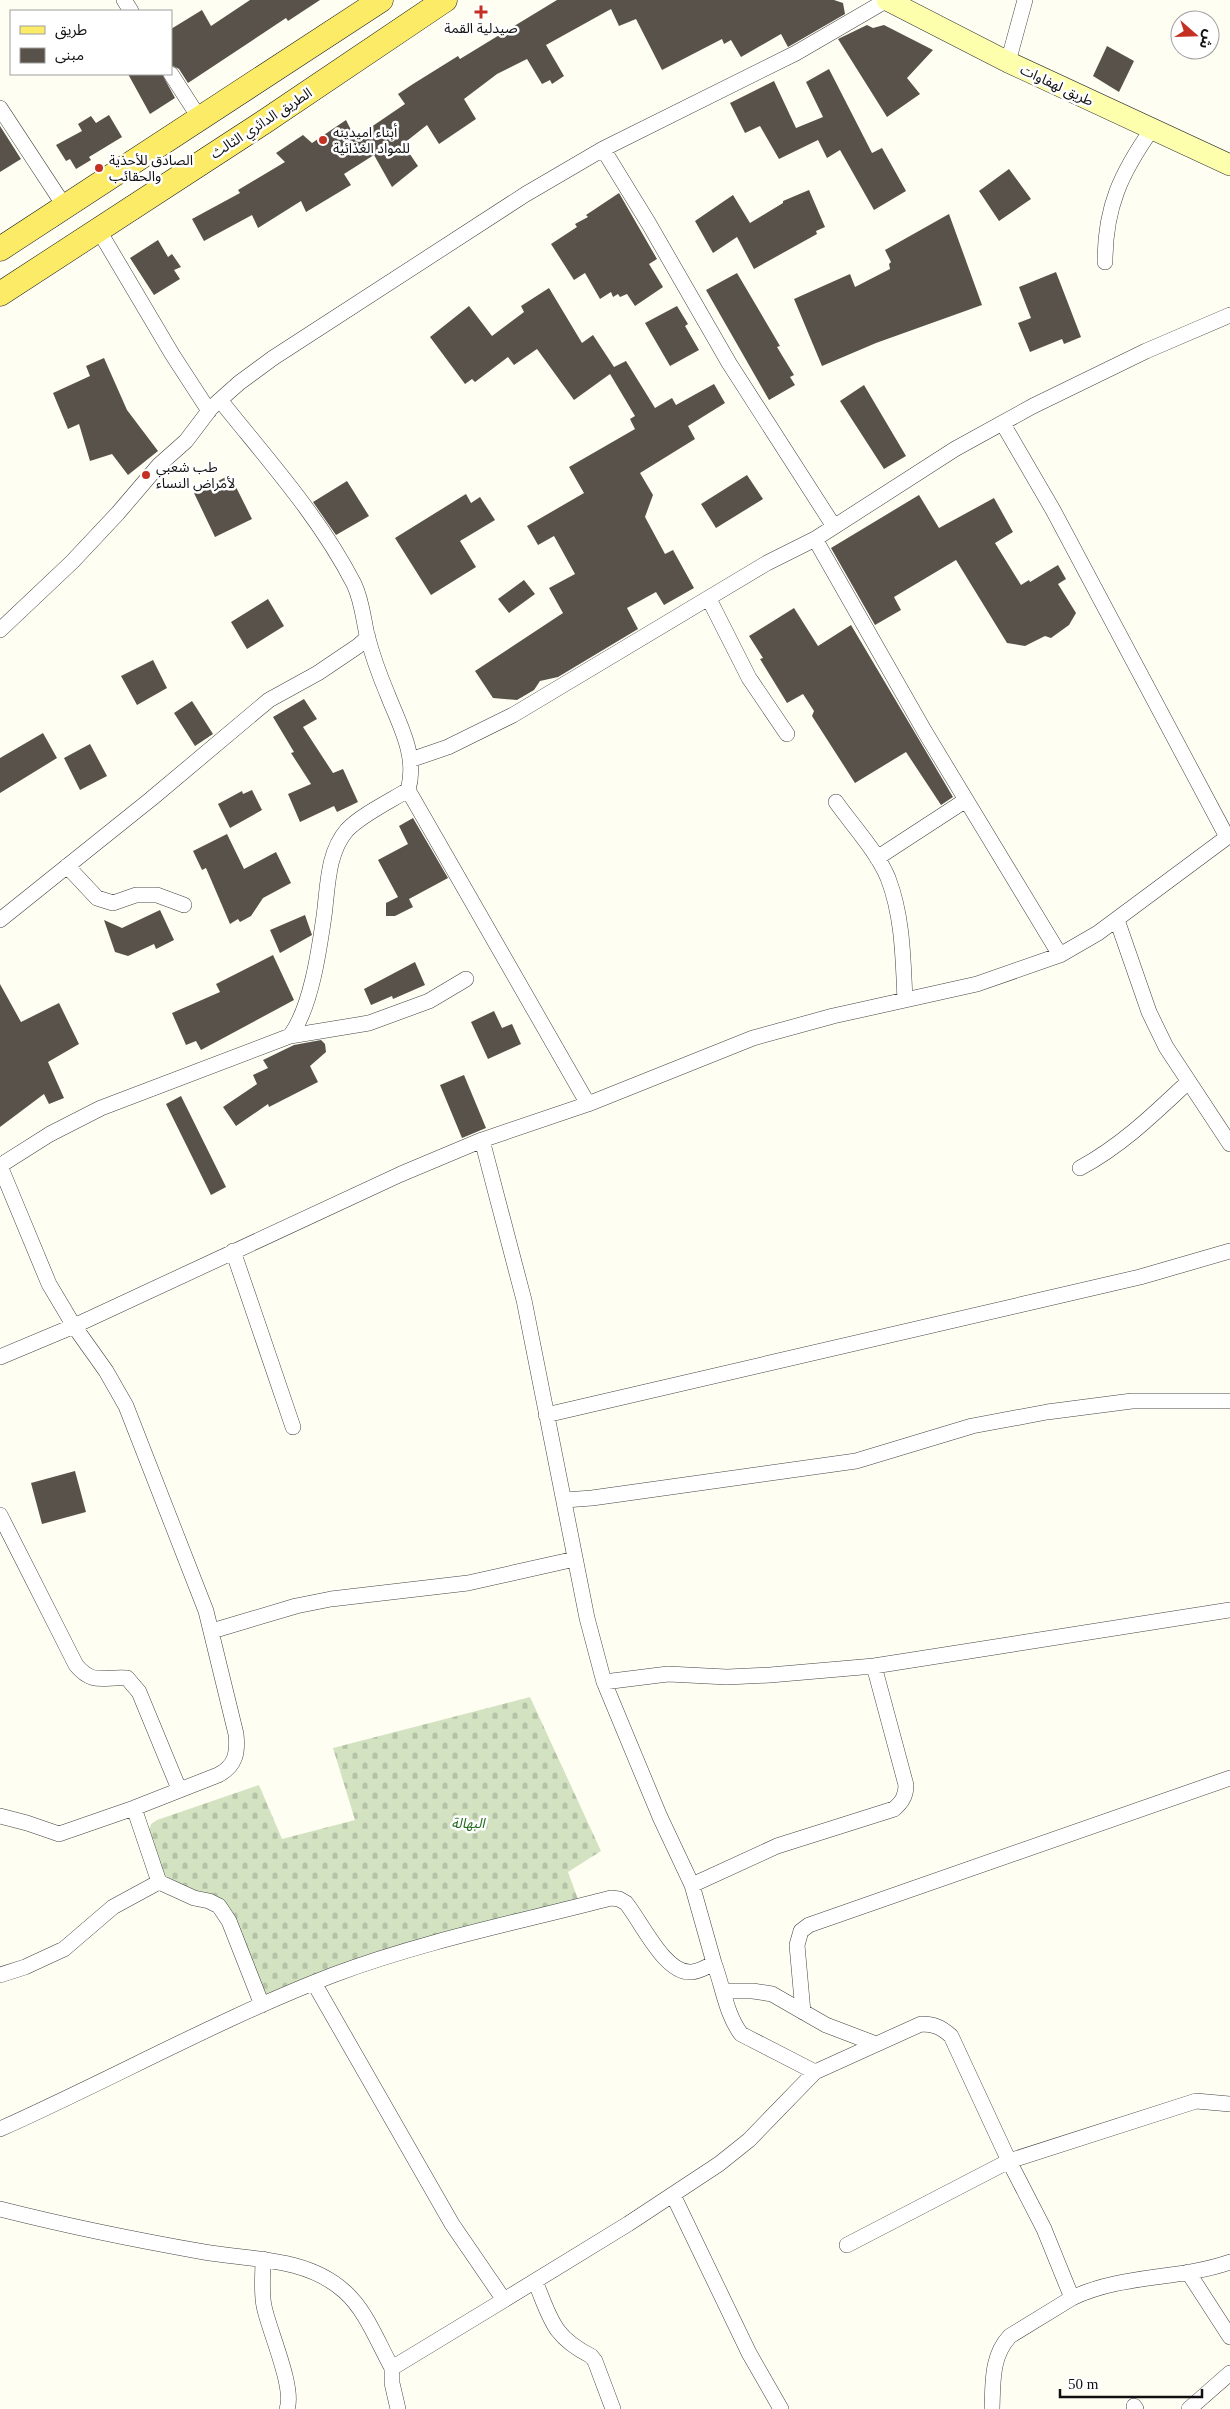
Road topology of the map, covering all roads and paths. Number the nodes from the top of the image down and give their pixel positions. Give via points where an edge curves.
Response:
1 (381, 0) edge
2 (445, 0) edge
3 (887, 0) edge
4 (1026, 0) edge
5 (1008, 62) junction
6 (172, 75) edge
7 (0, 108) edge
8 (200, 119) junction
9 (1152, 129) junction
10 (603, 149) junction
11 (1230, 165) edge
12 (64, 207) junction
13 (98, 229) junction
14 (0, 249) edge
15 (1105, 262) dead end
16 (0, 294) edge
17 (1230, 315) edge
18 (220, 400) junction
19 (209, 411) junction
20 (1003, 424) junction
21 (833, 525) junction
22 (815, 539) junction
23 (709, 599) junction
24 (0, 630) edge
25 (368, 637) junction
26 (787, 734) dead end
27 (410, 760) junction
28 (408, 790) junction
29 (966, 800) junction
30 (836, 802) dead end
31 (1228, 836) edge
32 (877, 858) junction
33 (67, 866) junction
34 (184, 905) dead end
35 (0, 920) edge
36 (1117, 920) junction
37 (1060, 955) junction
38 (466, 979) dead end
39 (906, 1000) junction
40 (290, 1036) junction
41 (1188, 1082) junction
42 (588, 1104) junction
43 (482, 1140) junction
44 (1230, 1144) edge
45 (1, 1166) edge
46 (1080, 1168) dead end
47 (233, 1251) junction
48 (1230, 1251) edge
49 (74, 1326) junction
50 (0, 1357) edge
51 (1230, 1401) edge
52 (546, 1415) junction
53 (293, 1427) dead end
54 (565, 1500) junction
55 (0, 1515) edge
56 (575, 1559) junction
57 (1230, 1610) edge
58 (212, 1631) junction
59 (874, 1666) junction
60 (604, 1682) junction
61 (1230, 1778) edge
62 (179, 1789) junction
63 (134, 1808) junction
64 (0, 1816) edge
65 (159, 1882) junction
66 (692, 1885) junction
67 (714, 1963) junction
68 (0, 1975) edge
69 (314, 1984) junction
70 (724, 1991) junction
71 (262, 2005) junction
72 (802, 2012) junction
73 (876, 2044) junction
74 (814, 2072) junction
75 (1230, 2104) edge
76 (0, 2129) edge
77 (1009, 2162) junction
78 (673, 2194) junction
79 (0, 2209) edge
80 (847, 2245) dead end
81 (263, 2259) junction
82 (1230, 2262) edge
83 (1188, 2272) junction
84 (535, 2281) junction
85 (1072, 2298) junction
86 (504, 2300) junction
87 (1230, 2337) edge
88 (392, 2368) junction
89 (1230, 2373) edge
90 (287, 2409) edge
91 (398, 2409) edge
92 (613, 2409) edge
93 (781, 2409) edge
94 (992, 2409) edge
95 (1189, 2409) edge

1 - 8 main road
2 - 13 main road, الطريق الدائري الثالث
3 - 5 street, طريق لهفاوات
3 - 10 street via 796,54
4 - 5 street
5 - 9 street, طريق لهفاوات
6 - 8 street
7 - 12 street
8 - 12 main road
9 - 11 street, طريق لهفاوات
9 - 15 street via 1130,160 1115,195 1105,242
10 - 18 street via 526,194 273,358
10 - 21 street via 729,363
12 - 14 main road
13 - 16 main road, الطريق الدائري الثالث
13 - 19 street
17 - 20 street via 1138,355
18 - 19 street
18 - 25 street via 303,504 342,565 363,607
19 - 24 street via 186,441 159,465 79,555
20 - 21 street via 956,449
20 - 31 street
21 - 22 street
22 - 23 street via 767,563
22 - 29 street
23 - 26 street via 749,678
23 - 27 street via 513,715 448,747
25 - 27 street via 386,692 404,732
25 - 33 street via 318,674 269,700
27 - 28 street via 412,774
28 - 40 street via 349,828 341,838 328,879 324,917 302,1016
28 - 42 street
29 - 32 street
29 - 37 street
30 - 32 street
31 - 36 street
32 - 39 street via 888,878 902,937
33 - 34 street via 97,898 113,903 136,895 157,895
33 - 35 street
36 - 37 street
36 - 41 street via 1149,1012
37 - 39 street via 977,984
38 - 40 street via 429,1001 368,1023
39 - 42 street via 753,1038
40 - 45 street via 101,1108 50,1134
41 - 44 street
41 - 46 street via 1131,1134
42 - 43 street
43 - 47 street
43 - 52 street via 524,1300
45 - 49 street via 49,1284
47 - 49 street
47 - 53 street
48 - 52 street via 1140,1277
49 - 50 street
49 - 58 street via 106,1370 126,1406 188,1560
51 - 54 street via 1132,1401 1047,1412 972,1426 856,1461
52 - 54 street
54 - 56 street
55 - 62 street via 82,1673 94,1678 127,1678 139,1692
56 - 58 street via 468,1583 331,1599
56 - 60 street
57 - 59 street
58 - 62 street via 237,1749 228,1770
59 - 60 street via 727,1677 668,1674
59 - 66 street via 906,1785 901,1803 894,1809 777,1846
60 - 66 street via 666,1832
61 - 72 street via 809,1925 801,1931 797,1945
62 - 63 street
63 - 64 street via 59,1834
63 - 65 street
65 - 68 street via 113,1907 64,1949
65 - 71 street via 219,1906 229,1921
66 - 67 street
67 - 69 street via 692,1972 673,1967 626,1903 611,1898 428,1945
67 - 70 street
69 - 71 street
69 - 86 street via 452,2224
70 - 72 street via 765,1992
70 - 74 street via 733,2024 741,2034
71 - 76 street
72 - 73 street
73 - 74 street
73 - 77 street via 921,2024 942,2028 951,2036
74 - 78 street via 749,2140
75 - 77 street via 1196,2101
77 - 80 street
77 - 85 street via 1044,2229
78 - 84 street
78 - 93 street via 749,2353
79 - 81 street via 205,2252
81 - 88 street via 306,2269 345,2291 360,2310
81 - 90 street via 264,2304 284,2373
82 - 83 street
83 - 85 street via 1104,2285
83 - 87 street
84 - 86 street
84 - 92 street via 561,2336 595,2361
85 - 94 street via 1010,2336 1002,2345 994,2369
86 - 88 street
88 - 91 street
89 - 95 street

